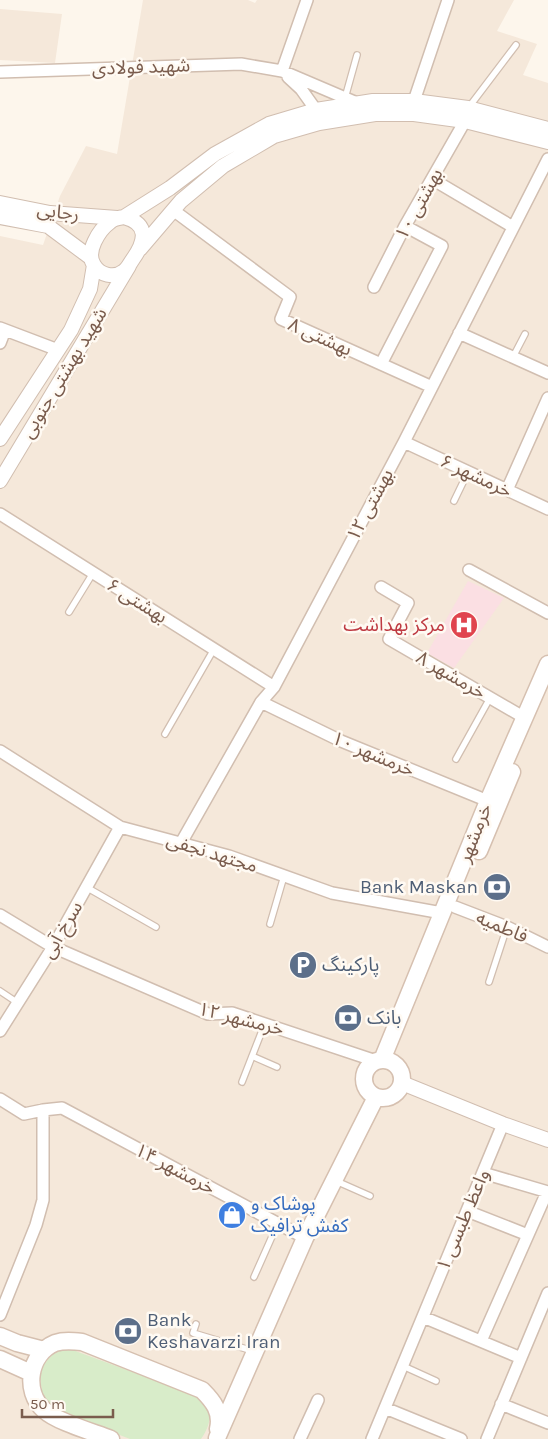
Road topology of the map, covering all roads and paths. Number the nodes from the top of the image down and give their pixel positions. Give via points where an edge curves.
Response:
1 (307, 0) edge
2 (448, 0) edge
3 (516, 45) dead end
4 (357, 56) dead end
5 (282, 71) junction
6 (0, 72) edge
7 (414, 100) junction
8 (351, 101) junction
9 (316, 110) junction
10 (466, 115) junction
11 (548, 129) edge
12 (548, 142) edge
13 (548, 159) edge
14 (432, 179) junction
15 (0, 203) edge
16 (173, 210) junction
17 (0, 217) edge
18 (121, 218) junction
19 (405, 226) junction
20 (513, 227) junction
21 (140, 249) junction
22 (92, 261) junction
23 (129, 266) junction
24 (374, 287) dead end
25 (3, 329) edge
26 (459, 333) junction
27 (524, 334) dead end
28 (0, 343) edge
29 (58, 350) junction
30 (513, 357) junction
31 (381, 364) junction
32 (548, 373) edge
33 (432, 386) junction
34 (548, 398) edge
35 (0, 439) edge
36 (404, 442) junction
37 (468, 472) junction
38 (0, 481) edge
39 (507, 490) junction
40 (454, 501) dead end
41 (548, 509) edge
42 (0, 514) edge
43 (468, 570) dead end
44 (93, 573) junction
45 (380, 587) dead end
46 (69, 612) dead end
47 (548, 613) edge
48 (214, 649) junction
49 (548, 664) edge
50 (274, 687) junction
51 (548, 687) edge
52 (490, 698) junction
53 (261, 702) junction
54 (525, 718) junction
55 (165, 734) dead end
56 (0, 751) edge
57 (456, 759) dead end
58 (488, 801) junction
59 (120, 827) junction
60 (181, 843) junction
61 (284, 876) junction
62 (86, 887) junction
63 (448, 910) junction
64 (0, 915) edge
65 (270, 924) dead end
66 (156, 927) dead end
67 (507, 928) junction
68 (53, 947) junction
69 (548, 947) edge
70 (489, 982) dead end
71 (0, 991) edge
72 (18, 1003) junction
73 (265, 1023) junction
74 (0, 1031) edge
75 (252, 1056) junction
76 (382, 1061) junction
77 (277, 1067) dead end
78 (242, 1082) dead end
79 (402, 1083) junction
80 (376, 1097) junction
81 (0, 1099) edge
82 (43, 1110) junction
83 (503, 1124) junction
84 (548, 1140) edge
85 (483, 1173) junction
86 (334, 1180) junction
87 (548, 1192) edge
88 (370, 1196) dead end
89 (467, 1211) junction
90 (278, 1223) junction
91 (528, 1235) junction
92 (305, 1238) junction
93 (254, 1277) dead end
94 (548, 1294) edge
95 (0, 1315) edge
96 (423, 1317) junction
97 (196, 1324) dead end
98 (0, 1336) edge
99 (481, 1341) junction
100 (44, 1350) junction
101 (254, 1352) junction
102 (521, 1358) junction
103 (0, 1359) edge
104 (403, 1366) junction
105 (31, 1373) junction
106 (436, 1381) dead end
107 (240, 1385) junction
108 (202, 1390) junction
109 (318, 1400) dead end
110 (502, 1404) junction
111 (385, 1408) junction
112 (548, 1423) edge
113 (216, 1438) edge
114 (111, 1439) edge
115 (300, 1439) edge
116 (372, 1439) edge
117 (461, 1439) edge
118 (487, 1439) edge

1 - 5 street
2 - 7 street
3 - 10 lane
4 - 8 lane
5 - 6 street, شهید فولادی via 241,64
5 - 8 street, شهید فولادی
5 - 9 street
7 - 8 street
7 - 10 street
8 - 9 street
9 - 18 street via 269,124 215,154 170,188
10 - 11 street
10 - 12 street
10 - 14 street, بهشتی ۱۰
10 - 16 street via 374,114 319,123 274,136 223,166
13 - 20 street, بهشتی ۱۲
14 - 19 street, بهشتی ۱۰
14 - 20 street
15 - 18 street, رجایی via 50,212
16 - 21 street
16 - 31 street, بهشتی ۸ via 290,298 281,319
17 - 22 street, رجایی via 48,226
18 - 21 street via 131,219 141,229 143,242
18 - 22 street via 106,225 91,248
19 - 24 street, بهشتی ۱۰
19 - 31 street via 442,246
20 - 26 street, بهشتی ۱۲
21 - 23 street
22 - 23 street via 105,275 118,274
22 - 29 street, شهید بهشتی جنوبی via 90,289
23 - 38 street, شهید بهشتی جنوبی
25 - 28 street
25 - 29 street
26 - 30 street
26 - 33 street, بهشتی ۱۲
27 - 30 lane
29 - 35 street, شهید بهشتی جنوبی
30 - 32 street
31 - 33 street, بهشتی ۸
33 - 36 street, بهشتی ۱۲
34 - 39 street
36 - 37 street, خرمشهر ۶
36 - 50 street, بهشتی ۱۲
37 - 39 street, خرمشهر ۶
37 - 40 lane
39 - 41 street, خرمشهر ۶
42 - 44 street, بهشتی ۶
43 - 47 street
44 - 46 lane
44 - 48 street, بهشتی ۶
45 - 52 street, خرمشهر ۸ via 408,602 389,639
48 - 50 street, بهشتی ۶
48 - 55 lane
49 - 54 main road, خرمشهر
50 - 53 street, بهشتی ۱۲
51 - 63 main road, خرمشهر
52 - 54 street, خرمشهر ۸
52 - 57 lane
53 - 58 street, خرمشهر ۱۰ via 340,741
53 - 60 street, بهشتی ۱۲
54 - 58 main road, خرمشهر
56 - 59 street, مجتهد نجفی
58 - 63 main road, خرمشهر
59 - 60 street, مجتهد نجفی
59 - 62 street, سرخ آبی
60 - 61 street, مجتهد نجفی
61 - 63 street, مجتهد نجفی via 332,893
61 - 65 lane
62 - 66 lane
62 - 68 street, سرخ آبی
63 - 67 street, فاطمیه
63 - 76 main road, خرمشهر
64 - 68 street, خرمشهر ۱۲
67 - 69 street, فاطمیه
67 - 70 lane
68 - 72 street, سرخ آبی
68 - 73 street, خرمشهر ۱۲ via 208,1014 232,1013
71 - 72 lane
72 - 74 street, سرخ آبی
73 - 75 lane
73 - 76 street, خرمشهر ۱۲
75 - 77 lane
75 - 78 lane
76 - 79 main road via 398,1067
76 - 80 main road via 370,1064 364,1076 366,1089
79 - 80 main road via 389,1098
79 - 83 street
80 - 86 main road
81 - 82 street, خرمشهر ۱۴ via 24,1114
82 - 90 street, خرمشهر ۱۴ via 62,1108
82 - 95 street via 43,1200
83 - 84 street
83 - 85 street, واعظ طبسی ۱
85 - 87 street
85 - 89 street, واعظ طبسی ۱
86 - 88 lane
86 - 92 main road
87 - 91 street
89 - 91 street
89 - 96 street, واعظ طبسی ۱
90 - 92 street, خرمشهر ۱۴
90 - 93 lane
91 - 99 street
92 - 101 main road
94 - 102 street
96 - 99 street
96 - 104 street, واعظ طبسی ۱
97 - 101 lane via 193,1333
98 - 100 main road
99 - 102 street
100 - 105 main road
100 - 108 main road via 68,1340 82,1342
101 - 107 main road
102 - 110 street
103 - 105 main road
104 - 106 lane
104 - 111 street, واعظ طبسی ۱
105 - 114 main road via 31,1387 43,1410 54,1418
107 - 108 main road via 215,1392
107 - 113 main road
108 - 113 main road via 218,1411
109 - 115 street
110 - 112 street
110 - 118 street
111 - 116 street, واعظ طبسی ۱
111 - 117 street

